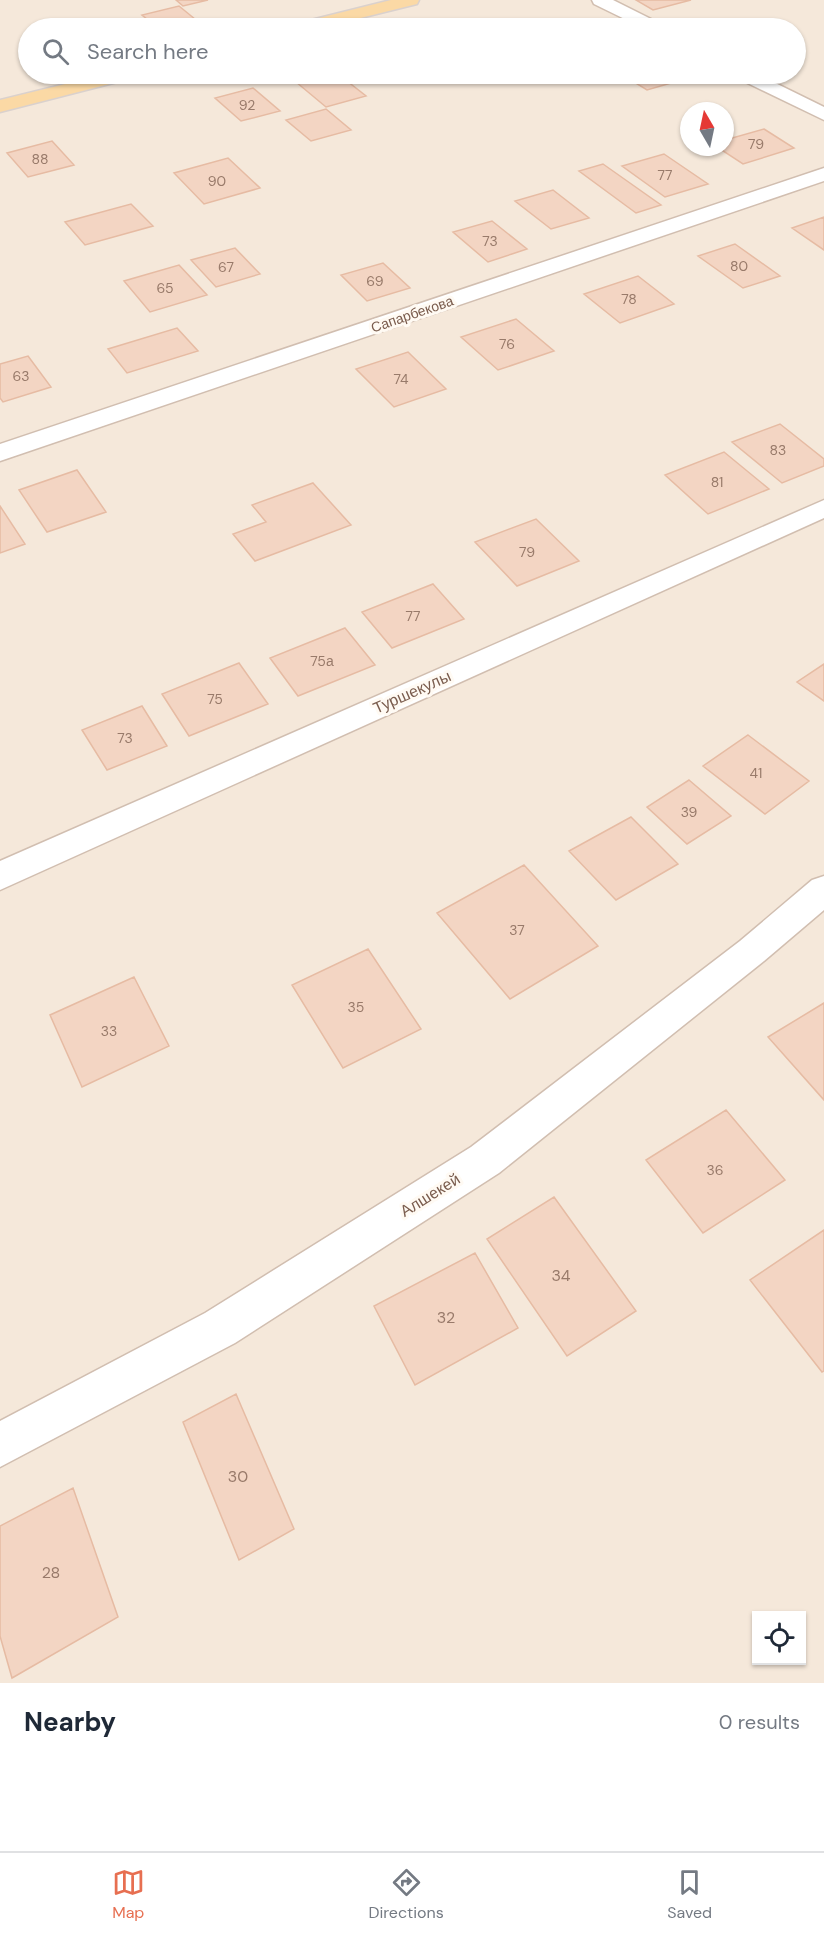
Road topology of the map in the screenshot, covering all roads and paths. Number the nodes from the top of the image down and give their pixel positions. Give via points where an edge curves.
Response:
1 (411, 0) edge
2 (600, 0) edge
3 (340, 18) edge
4 (635, 18) edge
5 (87, 84) edge
6 (764, 84) edge
7 (0, 106) edge
8 (824, 114) edge
9 (824, 174) edge
10 (0, 453) edge
11 (824, 508) edge
12 (0, 876) edge
13 (824, 890) edge
14 (0, 1445) edge

1 - 3 main road
2 - 4 street
5 - 7 main road
6 - 8 street
9 - 10 street, Сапарбекова
11 - 12 street, Туршекулы
13 - 14 street, Алшекей via 485,1160 220,1328

